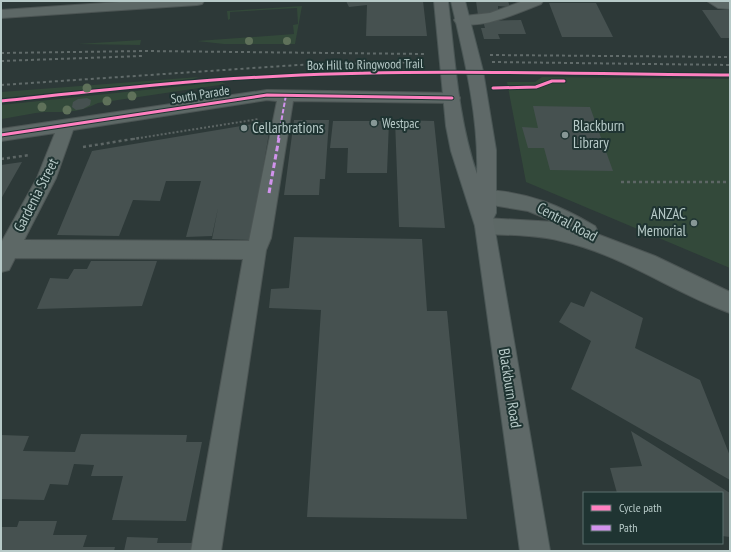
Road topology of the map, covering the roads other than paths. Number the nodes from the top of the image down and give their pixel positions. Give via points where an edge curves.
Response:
1 (16, 1) edge
2 (197, 1) edge
3 (441, 1) edge
4 (458, 1) edge
5 (536, 1) edge
6 (714, 1) edge
7 (730, 5) edge
8 (5, 14) edge
9 (462, 20) junction
10 (286, 95) junction
11 (452, 98) junction
12 (479, 98) junction
13 (66, 125) junction
14 (1, 135) edge
15 (483, 210) junction
16 (255, 250) junction
17 (620, 252) junction
18 (5, 256) edge
19 (730, 303) edge
20 (206, 551) edge
21 (535, 551) edge

1 - 8 street
2 - 8 street
3 - 11 main road, Blackburn Road
4 - 9 main road, Blackburn Road
5 - 9 street via 492,17
6 - 7 street
9 - 12 main road, Blackburn Road via 473,60
10 - 11 street, South Parade
10 - 13 street, South Parade via 253,96
10 - 16 street via 261,238
11 - 12 main road
11 - 15 main road, Blackburn Road via 460,151
12 - 15 main road, Blackburn Road via 488,150
13 - 14 street, South Parade
13 - 18 street, Gardenia Street via 59,151
15 - 17 street, Central Road via 536,228 587,239
15 - 17 street, Central Road via 508,199 534,204 552,211
15 - 21 main road, Blackburn Road
16 - 18 street
16 - 20 street
17 - 19 street, Central Road

